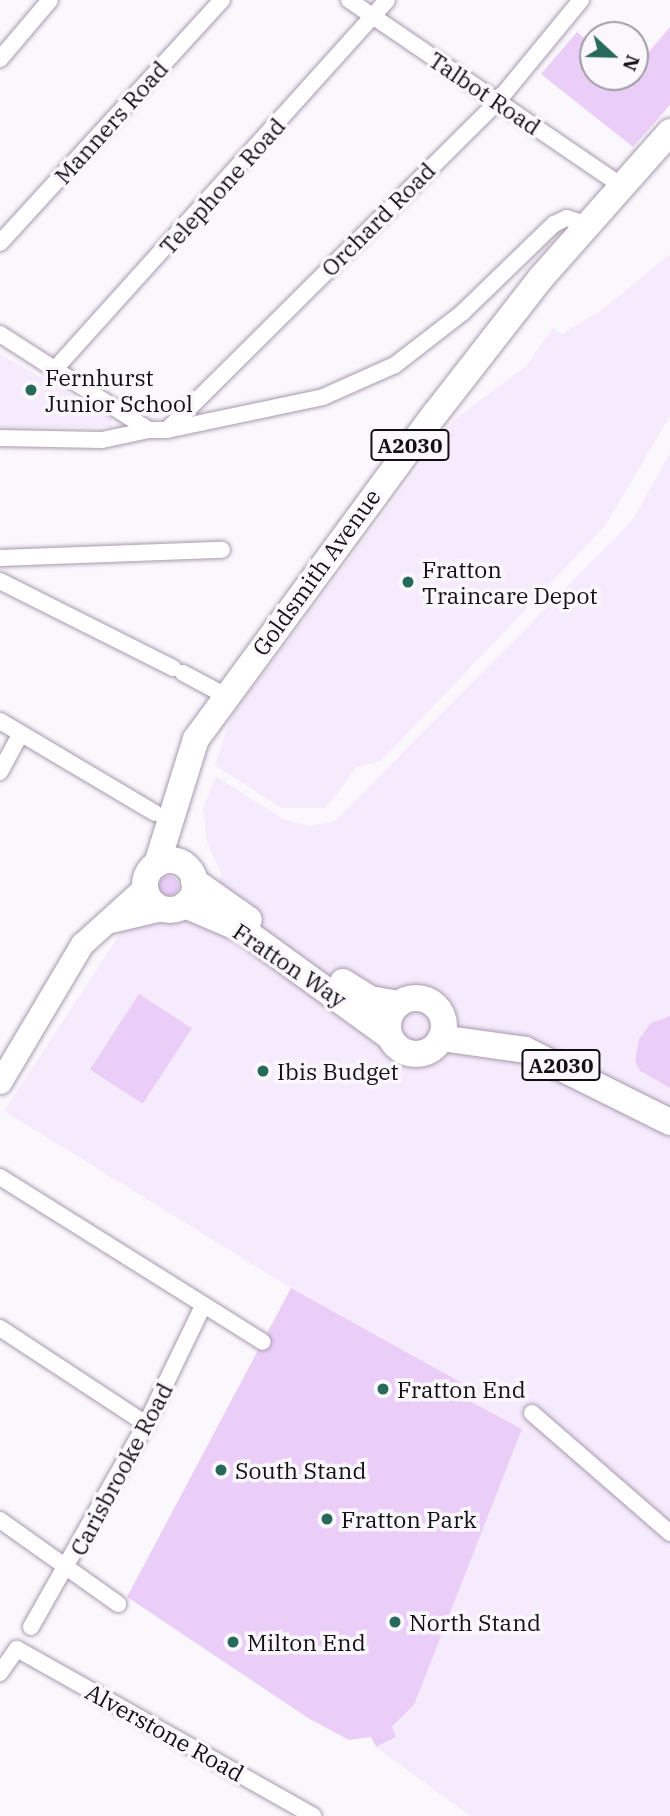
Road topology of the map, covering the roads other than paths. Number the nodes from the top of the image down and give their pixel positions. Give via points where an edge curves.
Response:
1 (50, 0) edge
2 (222, 0) edge
3 (349, 0) edge
4 (387, 0) edge
5 (581, 0) edge
6 (375, 19) junction
7 (0, 59) edge
8 (498, 101) junction
9 (670, 132) edge
10 (622, 186) junction
11 (588, 225) junction
12 (0, 243) edge
13 (518, 259) junction
14 (541, 278) junction
15 (0, 334) edge
16 (55, 369) junction
17 (149, 430) junction
18 (167, 430) junction
19 (0, 438) edge
20 (222, 550) dead end
21 (0, 558) edge
22 (0, 581) edge
23 (226, 696) junction
24 (0, 721) edge
25 (21, 733) junction
26 (0, 772) edge
27 (179, 801) junction
28 (155, 813) dead end
29 (151, 875) junction
30 (182, 890) junction
31 (104, 923) junction
32 (399, 1004) junction
33 (389, 1036) junction
34 (441, 1038) junction
35 (0, 1082) edge
36 (670, 1122) edge
37 (0, 1177) edge
38 (203, 1306) junction
39 (0, 1328) edge
40 (263, 1342) dead end
41 (532, 1413) dead end
42 (146, 1424) junction
43 (0, 1520) edge
44 (670, 1534) edge
45 (68, 1569) junction
46 (118, 1604) dead end
47 (31, 1627) dead end
48 (0, 1674) edge
49 (313, 1816) edge

1 - 7 street
2 - 12 street, Manners Road
3 - 6 street, Talbot Road
4 - 6 street, Telephone Road
5 - 8 street, Orchard Road
6 - 8 street, Talbot Road
6 - 16 street, Telephone Road
8 - 10 street, Talbot Road
8 - 18 street, Orchard Road
9 - 10 main road, Goldsmith Avenue / A2030
10 - 11 main road, Goldsmith Avenue / A2030
11 - 13 street via 566,218
11 - 14 main road, Goldsmith Avenue / A2030
13 - 14 street
13 - 18 street via 395,365 323,397
14 - 23 main road, Goldsmith Avenue / A2030
15 - 16 street
16 - 17 street
17 - 18 street
17 - 19 street via 102,440
20 - 21 street
22 - 23 street
23 - 27 main road, Goldsmith Avenue / A2030 via 187,754
24 - 25 street
25 - 26 street
25 - 28 street
27 - 29 main road, Goldsmith Avenue / A2030
27 - 30 main road, Goldsmith Avenue / A2030
29 - 30 main road
29 - 30 main road via 172,860
29 - 31 main road, Goldsmith Avenue
30 - 31 main road
30 - 32 main road, Fratton Way via 370,999
30 - 33 main road, Fratton Way
31 - 35 main road, Goldsmith Avenue via 82,944
32 - 33 main road via 389,1018
32 - 34 main road, Fratton Way via 413,998 436,1006 444,1024
33 - 34 main road, Fratton Way via 400,1050 418,1055
34 - 36 main road, A2030 via 525,1050
37 - 38 street
38 - 40 street
38 - 42 street, Carisbrooke Road
39 - 42 street
41 - 44 street
42 - 45 street, Carisbrooke Road
43 - 45 street
45 - 46 street
45 - 47 street, Carisbrooke Road
48 - 49 street, Alverstone Road via 17,1649

